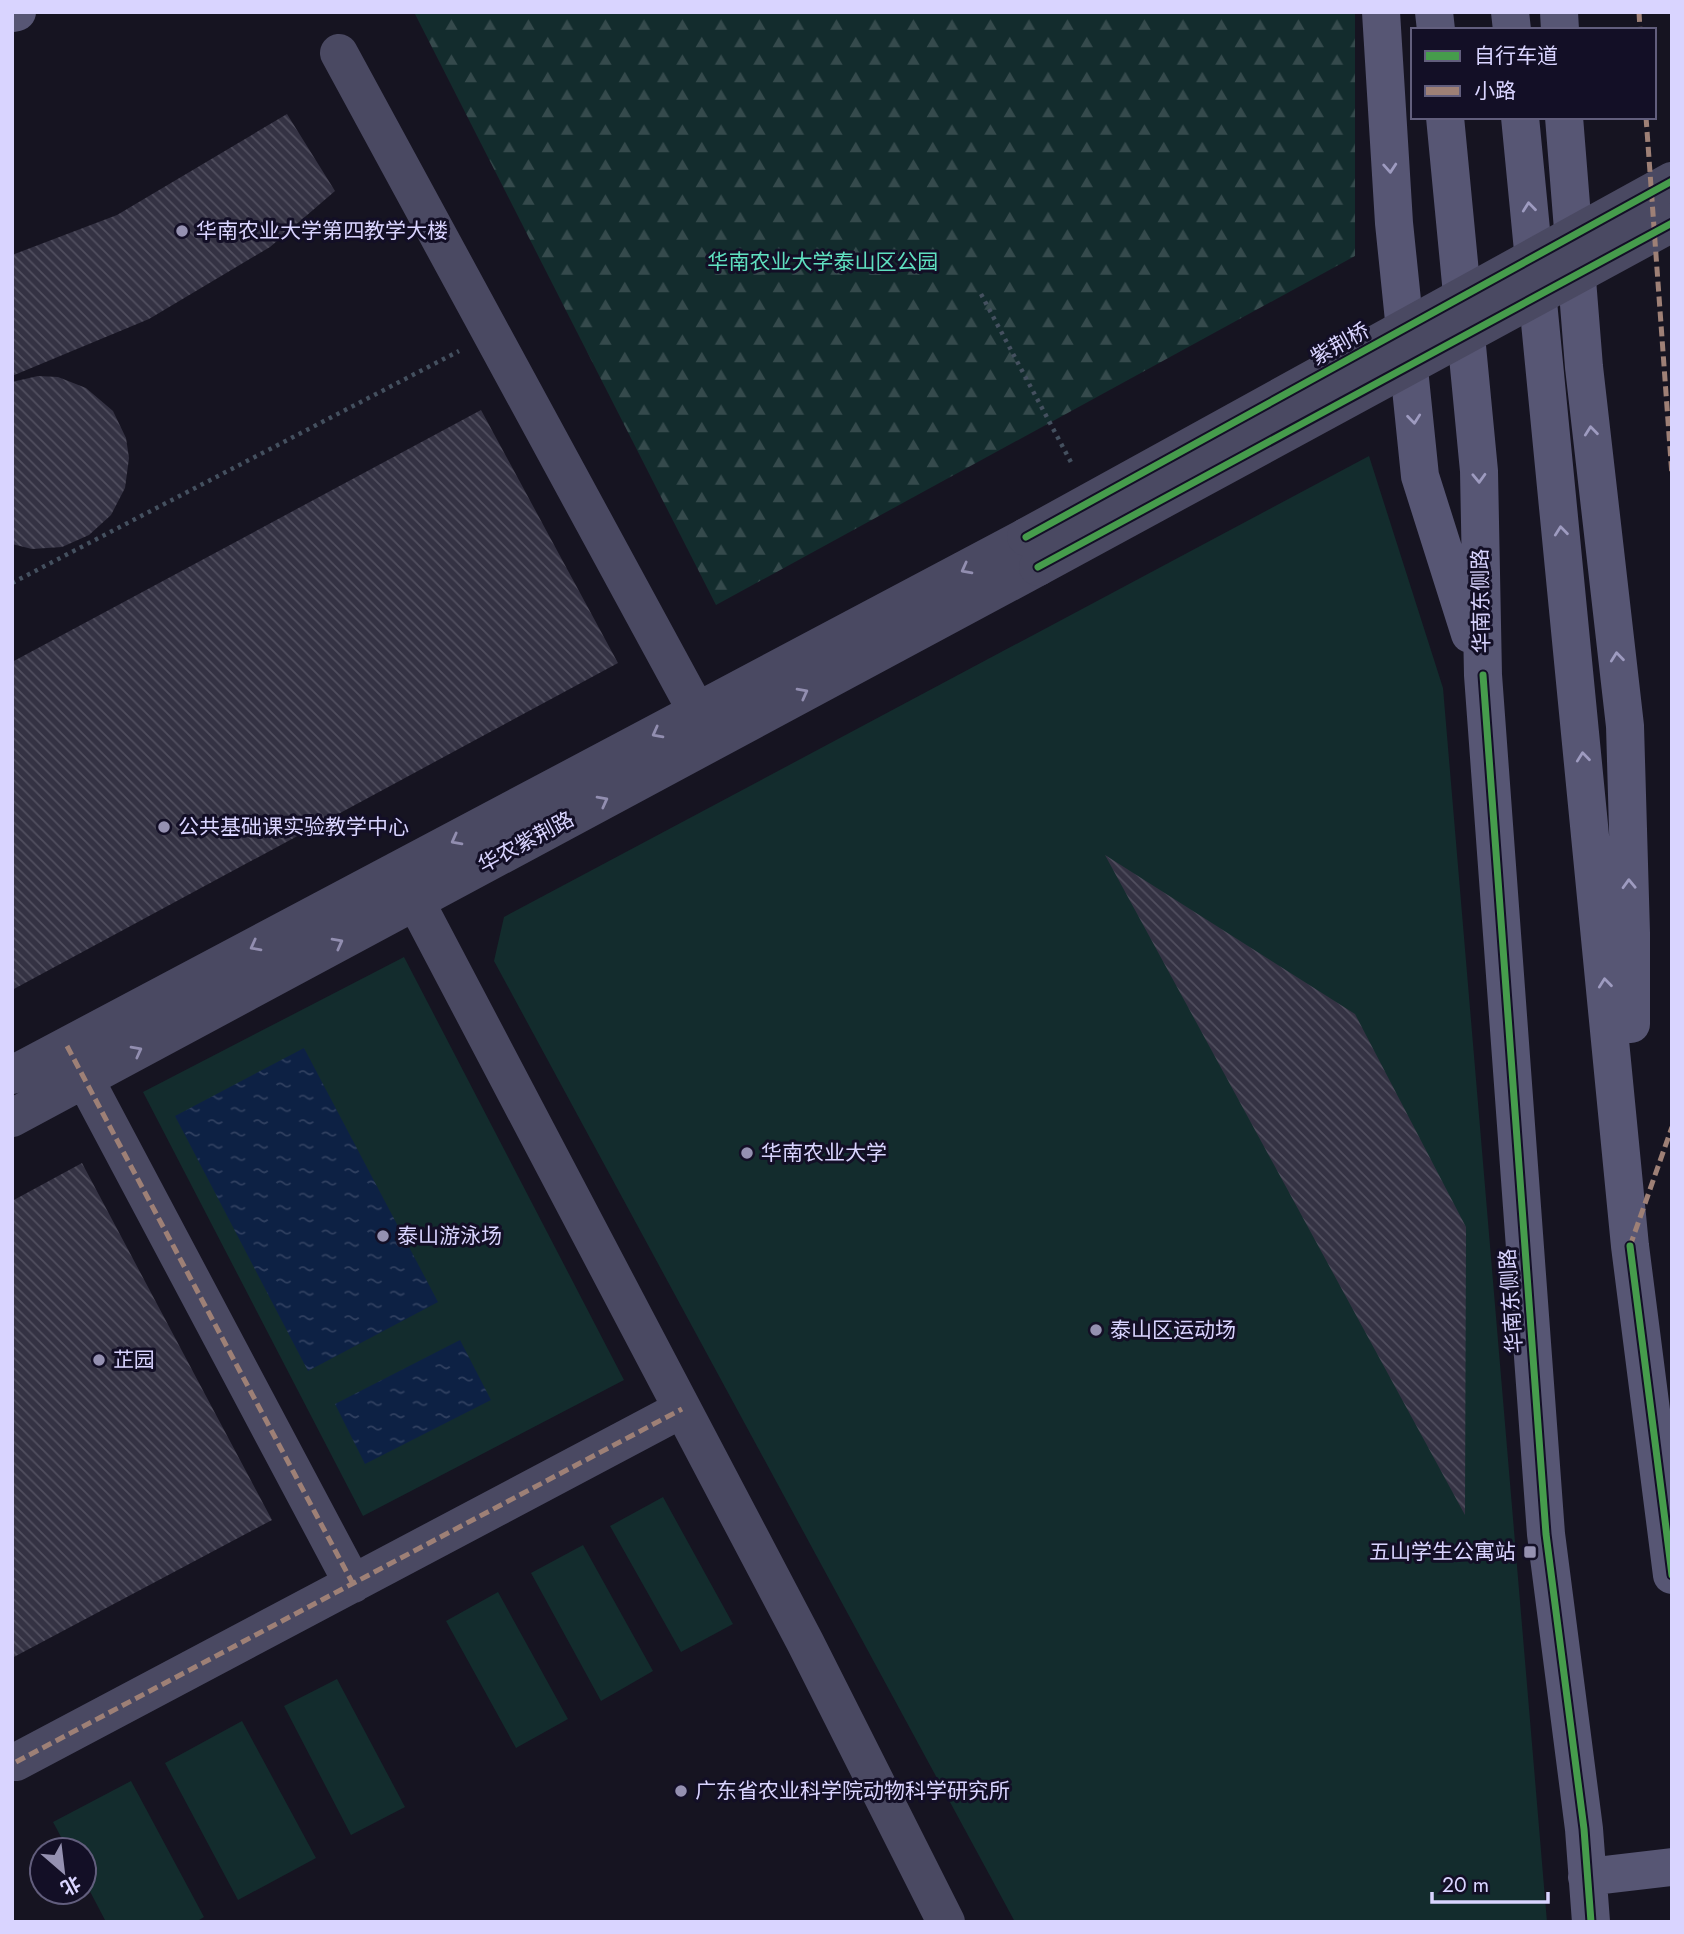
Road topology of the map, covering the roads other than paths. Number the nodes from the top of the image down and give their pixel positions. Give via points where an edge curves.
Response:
1 (1371, 12) edge
2 (1381, 12) edge
3 (339, 53) dead end
4 (1385, 100) junction
5 (1445, 119) edge
6 (1520, 119) edge
7 (1564, 119) edge
8 (1672, 181) edge
9 (1672, 222) edge
10 (1032, 552) junction
11 (1483, 675) junction
12 (705, 727) junction
13 (407, 886) junction
14 (76, 1062) junction
15 (12, 1075) edge
16 (12, 1118) edge
17 (1630, 1247) junction
18 (682, 1409) junction
19 (1672, 1575) edge
20 (353, 1584) junction
21 (16, 1762) dead end
22 (1672, 1867) edge
23 (1587, 1877) junction
24 (946, 1922) edge
25 (1591, 1922) edge

1 - 4 street
2 - 4 street
3 - 12 street
4 -> 11 street via 1420,476
5 -> 11 street, 华南东侧路 via 1479,471
17 -> 6 street
17 -> 7 street, bridge via 1631,933 1625,726 1584,367
8 - 10 street, 紫荆桥, bridge via 1091,501
9 - 10 street, bridge
10 - 12 street, 华农紫荆路
11 - 23 street, 华南东侧路 via 1546,1534
12 - 13 street, 华农紫荆路
13 - 14 street, 华农紫荆路
13 - 18 street
14 - 15 street, 华农紫荆路
14 - 16 street, 华农紫荆路
14 - 20 street
17 - 19 street
18 - 20 street
18 - 24 street
20 - 21 street
22 - 23 street
23 - 25 street, 华南东侧路

